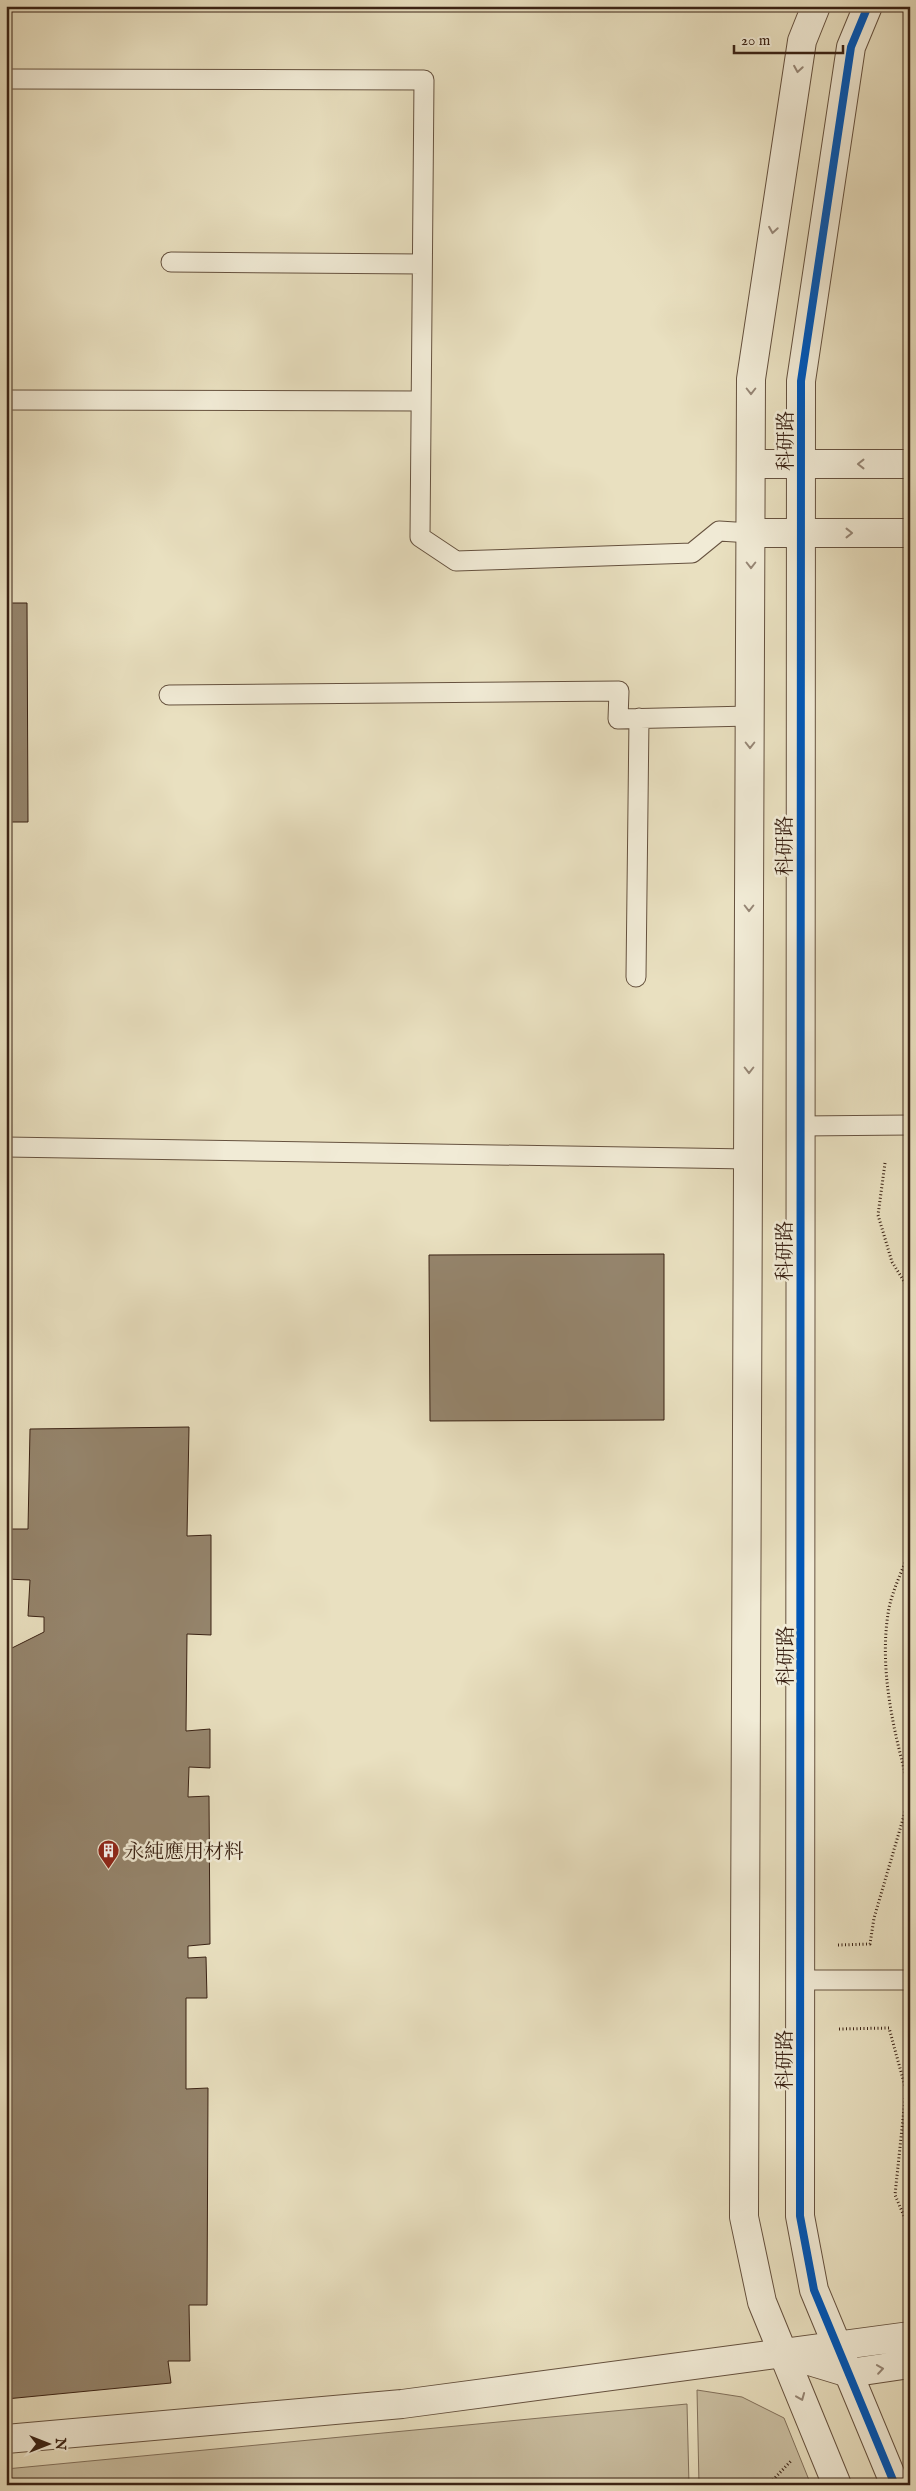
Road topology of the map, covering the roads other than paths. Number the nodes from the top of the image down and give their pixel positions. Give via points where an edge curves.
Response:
1 (816, 6) edge
2 (868, 6) edge
3 (6, 79) edge
4 (170, 262) dead end
5 (422, 264) junction
6 (6, 400) edge
7 (421, 401) junction
8 (751, 464) junction
9 (801, 464) junction
10 (910, 464) edge
11 (751, 533) junction
12 (800, 533) junction
13 (910, 533) edge
14 (169, 695) dead end
15 (750, 716) junction
16 (638, 718) junction
17 (636, 977) dead end
18 (910, 1125) edge
19 (800, 1126) junction
20 (6, 1147) edge
21 (748, 1159) junction
22 (801, 1980) junction
23 (910, 1980) edge
24 (910, 2336) edge
25 (838, 2347) junction
26 (782, 2352) junction
27 (910, 2364) edge
28 (848, 2373) junction
29 (6, 2439) edge
30 (837, 2485) edge
31 (895, 2485) edge

1 -> 8 street, 科研路 via 802,41 751,379
2 - 9 street, 科研路 via 851,47 801,380
3 - 5 lane via 424,80
4 - 5 lane
5 - 7 lane
6 - 7 lane
7 - 11 lane via 420,537 456,561 692,553 719,531
8 - 9 street
8 - 11 street, 科研路
10 -> 9 street
9 - 12 street, 科研路
11 - 12 street
11 -> 15 street, 科研路
12 -> 13 street
12 - 19 street, 科研路
14 - 16 lane via 619,691 618,719
15 - 16 lane
15 -> 21 street, 科研路
16 - 17 lane
18 - 19 lane
19 - 22 street, 科研路
20 - 21 lane
21 - 26 street, 科研路 via 744,2217 762,2302
22 - 23 lane
22 - 25 street, 科研路 via 800,2216 814,2290
24 - 25 street
25 - 26 street
25 - 28 street, 科研路
26 - 28 street
26 - 29 street via 402,2404
26 -> 30 street, 科研路
28 -> 27 street
28 - 31 street, 科研路

